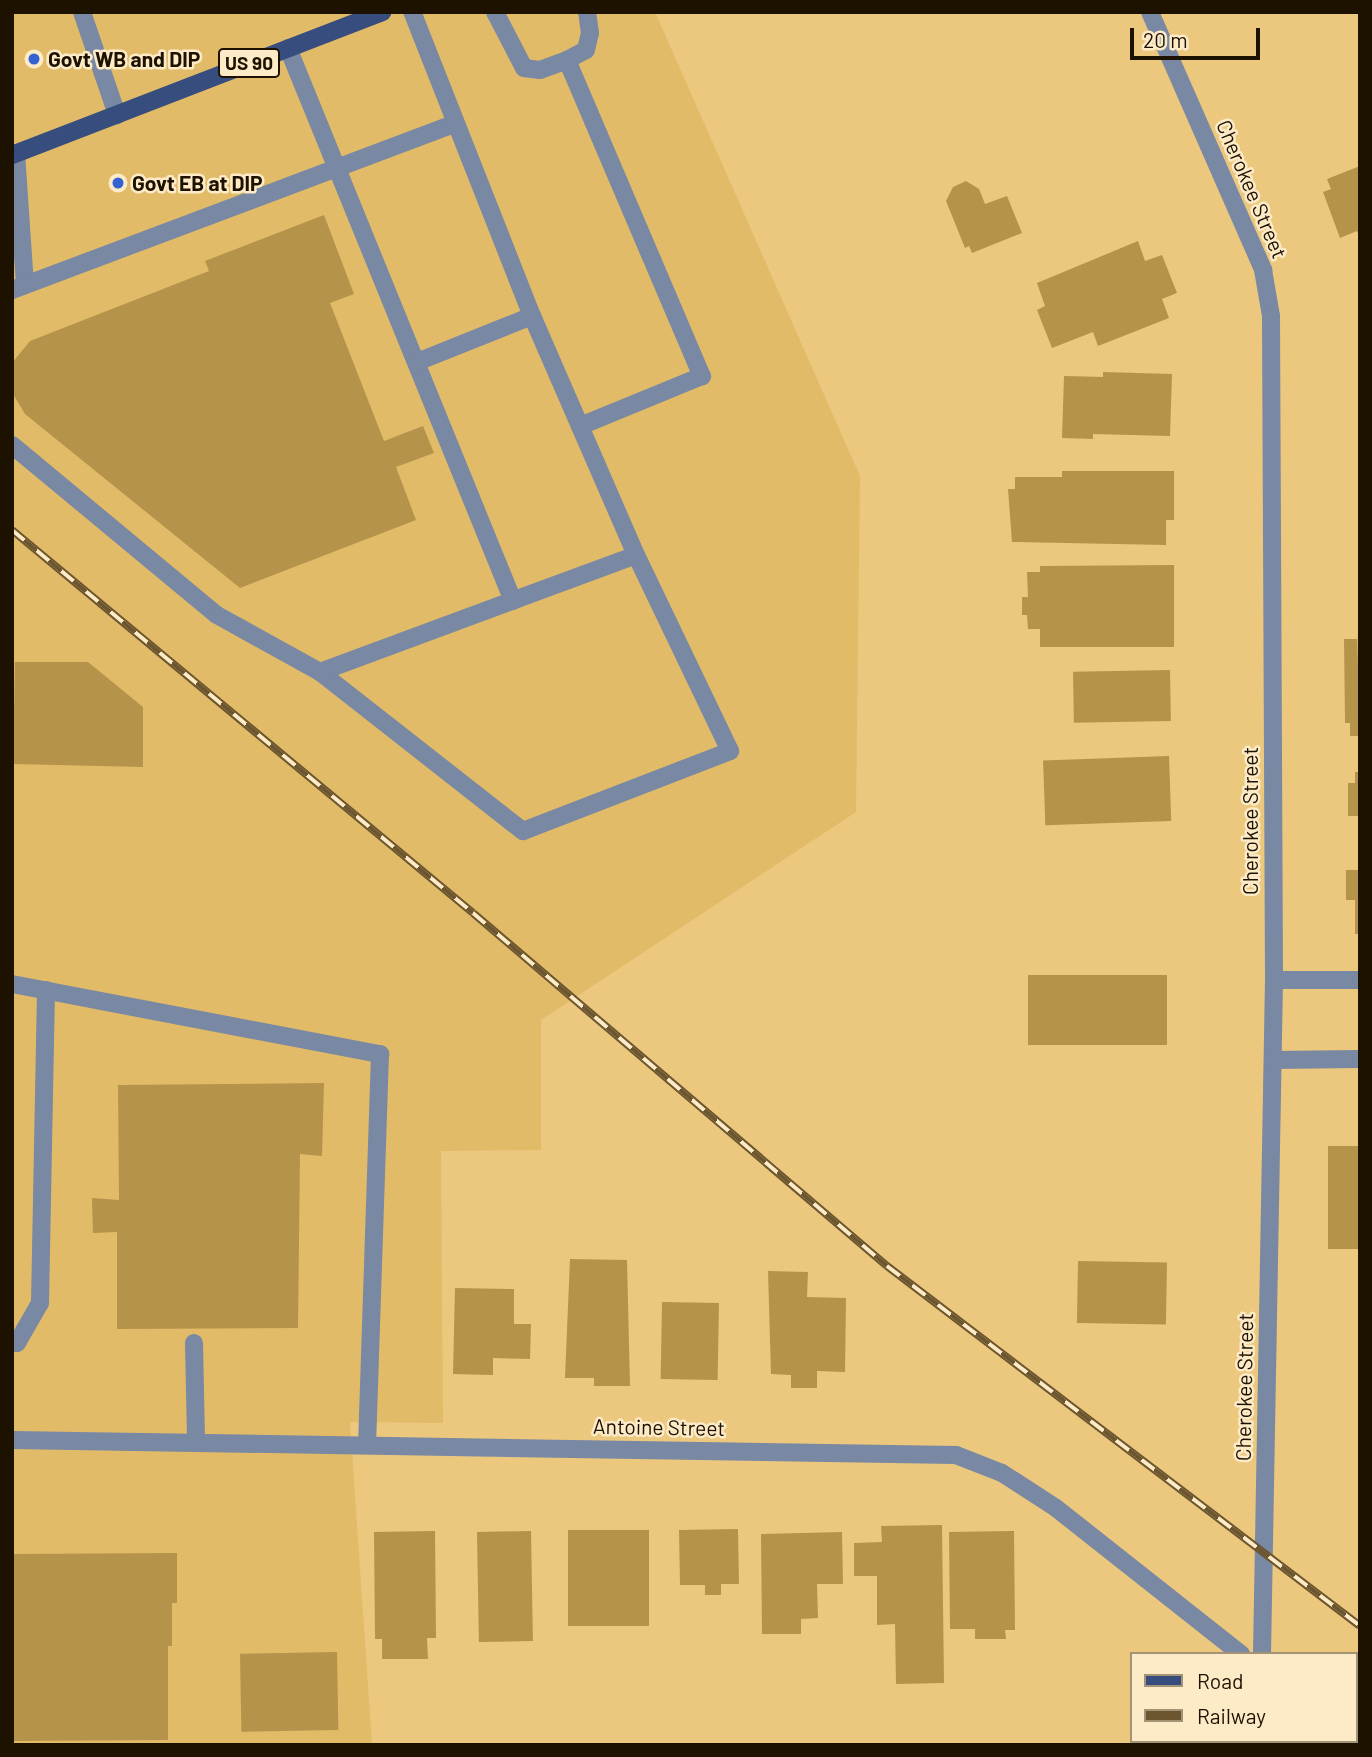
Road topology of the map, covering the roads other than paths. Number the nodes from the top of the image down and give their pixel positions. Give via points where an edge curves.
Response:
1 (82, 12) edge
2 (382, 12) edge
3 (412, 12) edge
4 (495, 12) edge
5 (587, 12) edge
6 (1150, 12) edge
7 (288, 48) junction
8 (567, 60) junction
9 (117, 115) junction
10 (456, 123) junction
11 (14, 154) edge
12 (337, 168) junction
13 (18, 287) edge
14 (532, 316) junction
15 (417, 362) junction
16 (580, 426) junction
17 (12, 445) edge
18 (636, 555) junction
19 (513, 601) junction
20 (320, 672) junction
21 (1274, 980) junction
22 (1360, 980) edge
23 (12, 984) edge
24 (46, 990) junction
25 (1360, 1059) edge
26 (1273, 1060) junction
27 (12, 1343) edge
28 (194, 1343) dead end
29 (12, 1440) edge
30 (196, 1442) junction
31 (368, 1444) junction
32 (1238, 1652) edge
33 (1262, 1652) edge

1 - 9 street
2 - 7 main road, US 90
3 - 10 street
4 - 8 street via 524,68 540,71
5 - 8 street via 590,33 586,50
6 - 21 street, Cherokee Street via 1263,270 1271,316
7 - 9 main road, US 90
7 - 12 street
8 - 16 street via 702,376
9 - 11 main road, US 90
10 - 12 street
10 - 14 street
11 - 13 street
12 - 13 street
12 - 15 street
14 - 15 street
14 - 16 street
15 - 19 street
16 - 18 street
17 - 20 street via 217,615
18 - 19 street
18 - 20 street via 730,751 523,831
19 - 20 street
21 - 22 street
21 - 26 street, Cherokee Street
23 - 24 street
24 - 27 street via 40,1303 17,1343
24 - 31 street via 380,1054
25 - 26 street
26 - 33 street, Cherokee Street
28 - 30 street
29 - 30 street, Antoine Street
30 - 31 street, Antoine Street
31 - 32 street, Antoine Street via 956,1455 1002,1474 1056,1508

